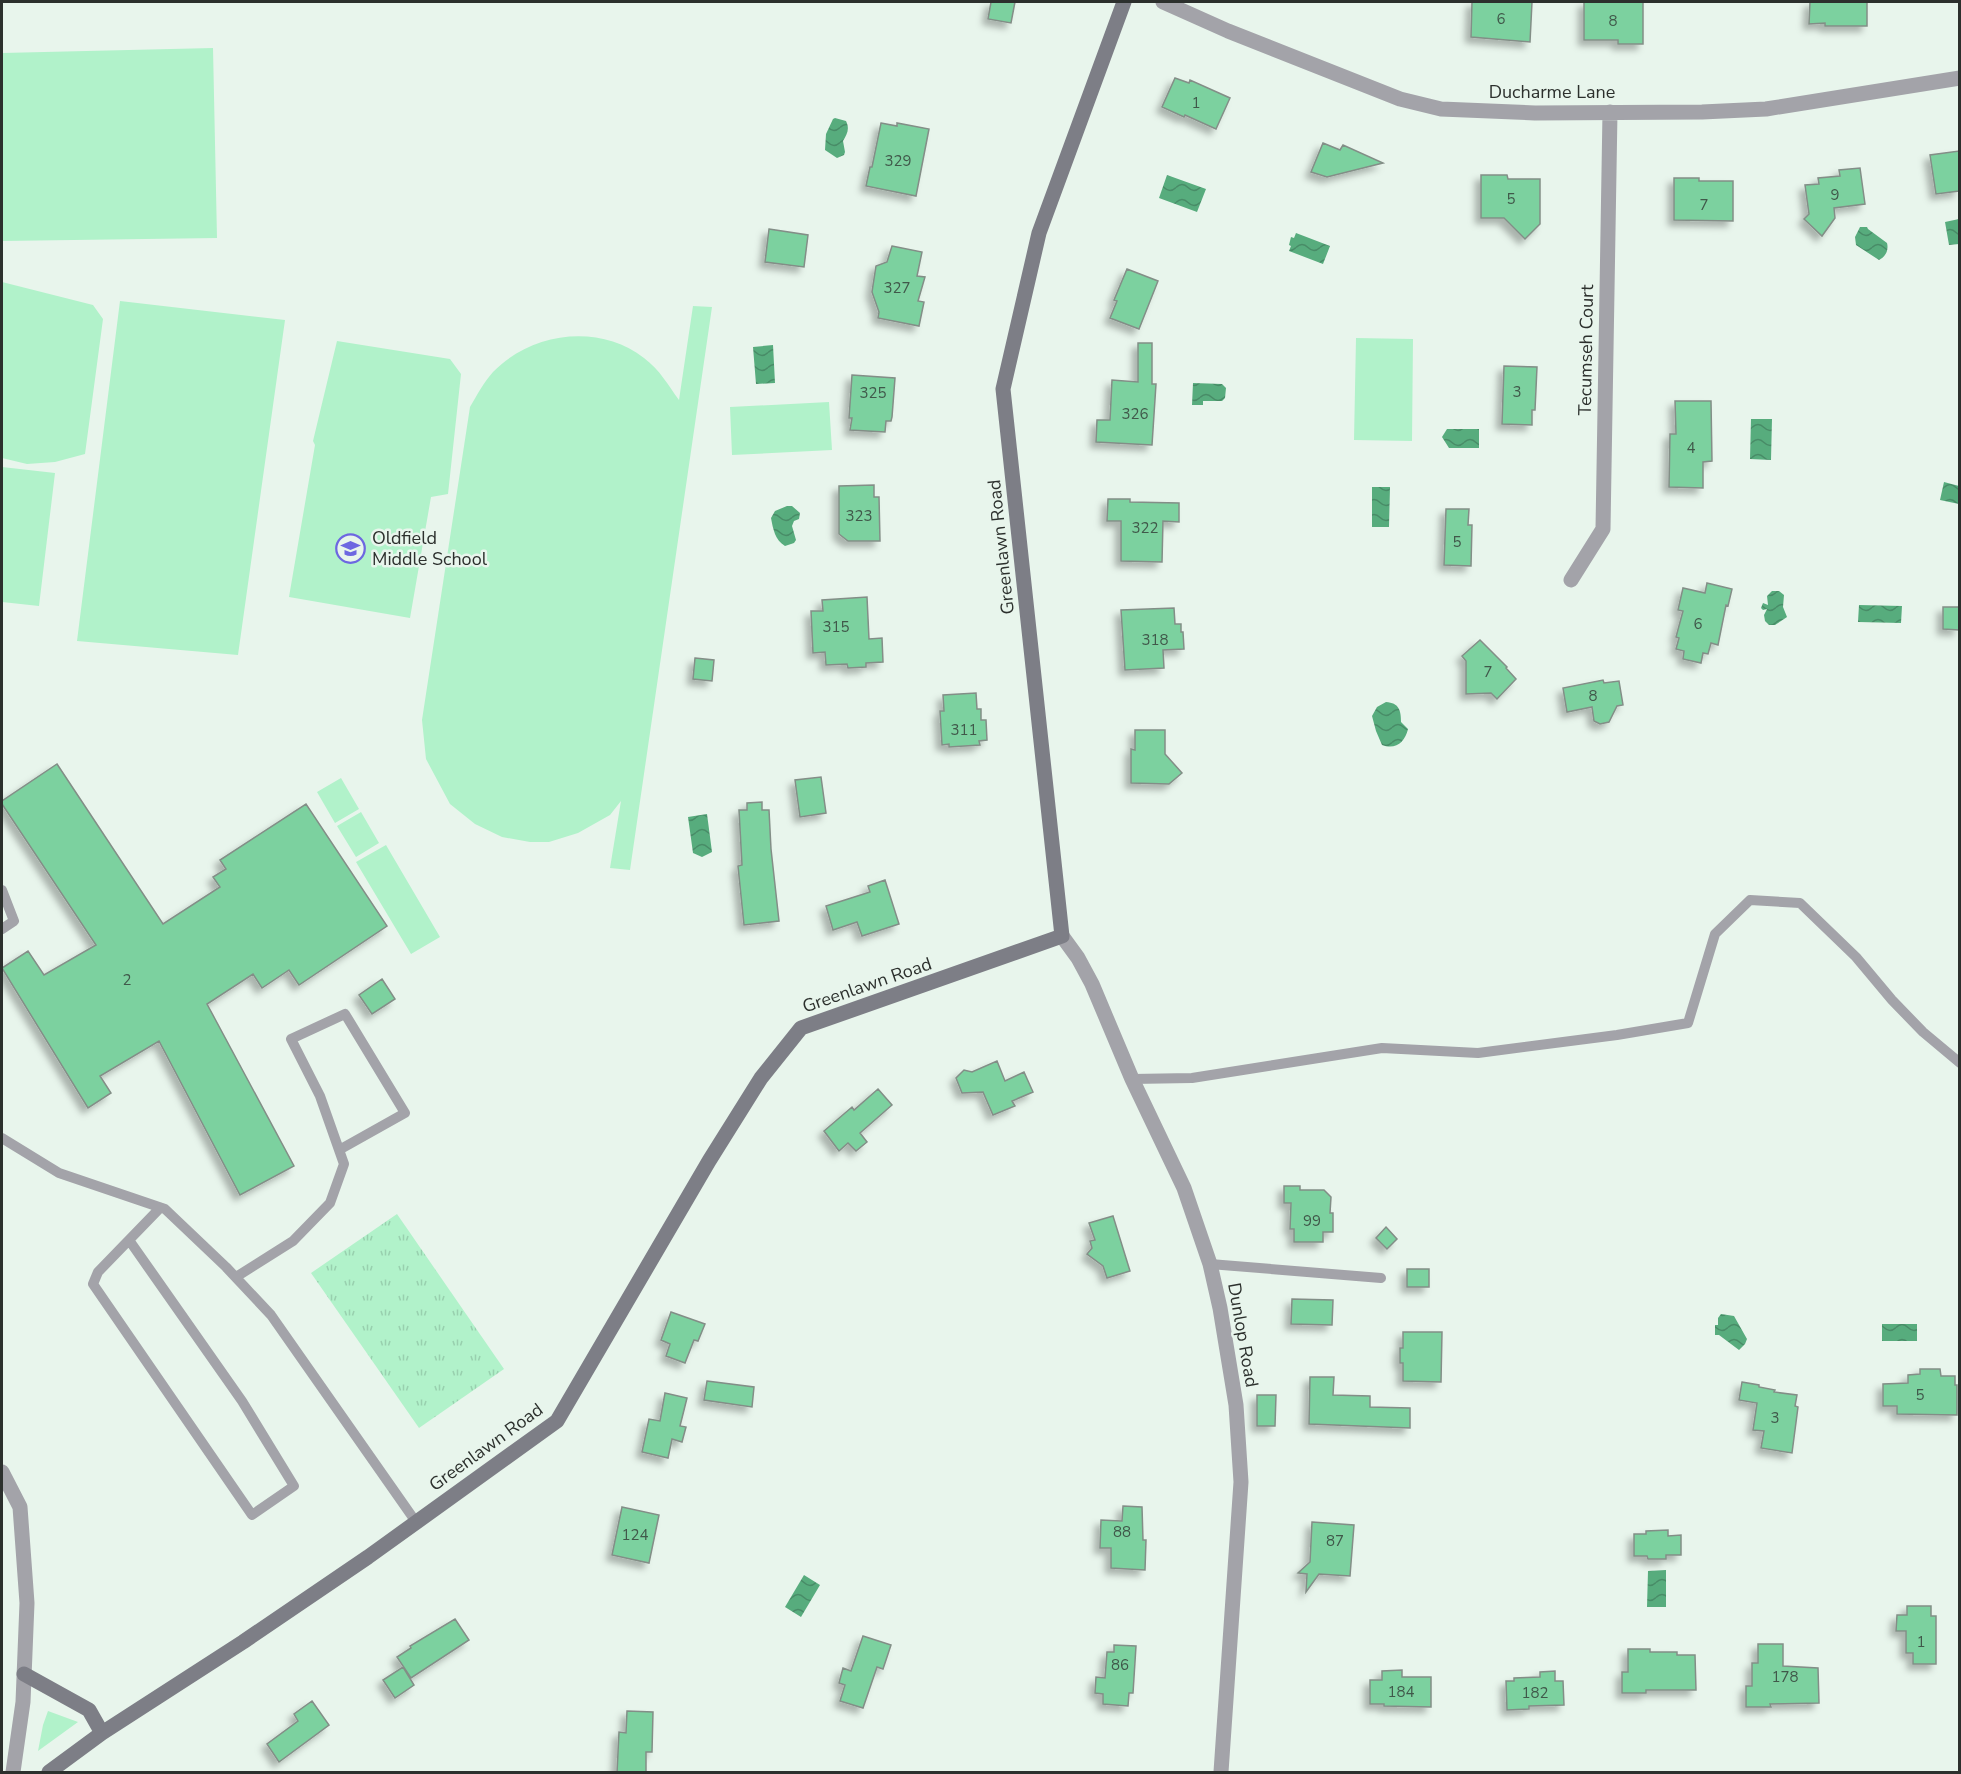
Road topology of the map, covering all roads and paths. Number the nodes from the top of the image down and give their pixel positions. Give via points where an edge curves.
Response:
1 (1124, 2) edge
2 (1163, 2) edge
3 (1959, 78) edge
4 (1610, 112) junction
5 (1570, 580) dead end
6 (2, 890) edge
7 (2, 929) edge
8 (1062, 936) junction
9 (1959, 1063) edge
10 (1132, 1079) junction
11 (2, 1138) edge
12 (339, 1150) junction
13 (160, 1208) junction
14 (129, 1240) junction
15 (1210, 1264) junction
16 (236, 1277) junction
17 (1382, 1278) dead end
18 (2, 1472) edge
19 (416, 1522) junction
20 (24, 1674) junction
21 (102, 1733) junction
22 (13, 1773) edge
23 (49, 1773) edge
24 (1221, 1773) edge

1 - 8 main road, Greenlawn Road via 1039,234 1003,389
2 - 4 street, Ducharme Lane via 1400,99 1441,109 1485,112
3 - 4 street, Ducharme Lane via 1766,109
4 - 5 street, Tecumseh Court via 1603,530
6 - 7 lane via 14,921
8 - 10 street, Dunlop Road via 1092,984
8 - 19 main road, Greenlawn Road via 801,1028 761,1078 709,1161 557,1421
9 - 10 lane via 1923,1032 1856,957 1800,903 1750,900 1715,934 1688,1023 1478,1053 1382,1048 1191,1078
10 - 15 street, Dunlop Road via 1184,1188
11 - 13 lane via 59,1173
12 - 12 lane via 320,1096 291,1039 345,1014 405,1113
12 - 16 lane via 345,1164 330,1203 293,1241
13 - 14 lane
13 - 16 lane
14 - 14 lane via 98,1272 93,1284 252,1515 294,1486 242,1401
15 - 17 lane
15 - 24 street, Dunlop Road via 1236,1405 1241,1482
16 - 19 lane via 271,1315
18 - 20 street via 20,1507 27,1603
19 - 21 main road, Greenlawn Road via 243,1642
20 - 21 main road via 89,1710
20 - 22 street
21 - 23 main road, Greenlawn Road

